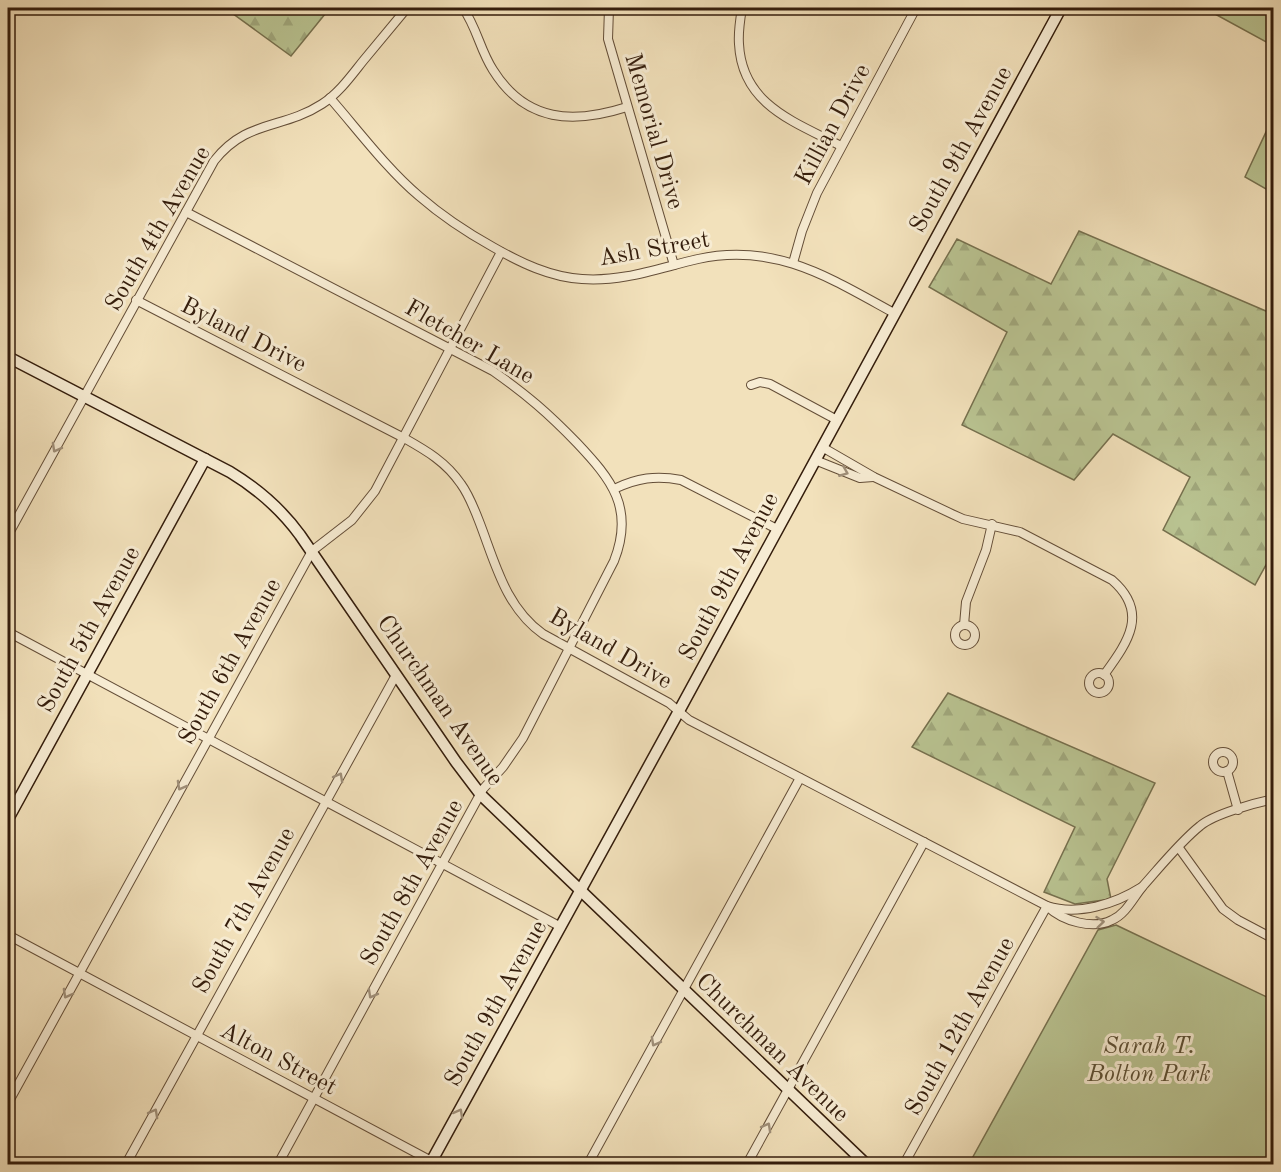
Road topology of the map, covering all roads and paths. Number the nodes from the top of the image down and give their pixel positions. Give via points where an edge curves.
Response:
1 (407, 8) edge
2 (463, 8) edge
3 (609, 8) edge
4 (742, 8) edge
5 (916, 8) edge
6 (1061, 8) edge
7 (330, 98) junction
8 (627, 107) junction
9 (841, 146) junction
10 (186, 212) junction
11 (501, 252) junction
12 (793, 263) junction
13 (674, 265) junction
14 (136, 300) junction
15 (894, 313) junction
16 (451, 349) junction
17 (8, 357) edge
18 (751, 385) dead end
19 (84, 396) junction
20 (837, 420) junction
21 (404, 438) junction
22 (822, 447) junction
23 (205, 459) junction
24 (815, 460) junction
25 (874, 477) junction
26 (614, 489) junction
27 (992, 524) junction
28 (777, 529) junction
29 (8, 535) edge
30 (312, 552) junction
31 (964, 625) dead end
32 (8, 632) edge
33 (569, 649) junction
34 (87, 675) junction
35 (396, 675) junction
36 (1104, 675) dead end
37 (679, 711) junction
38 (207, 739) junction
39 (1227, 771) dead end
40 (800, 778) junction
41 (480, 795) junction
42 (1274, 799) edge
43 (325, 802) junction
44 (1238, 810) junction
45 (8, 819) edge
46 (924, 842) junction
47 (1179, 848) junction
48 (443, 865) junction
49 (1142, 887) junction
50 (580, 892) junction
51 (1047, 906) junction
52 (561, 927) junction
53 (8, 935) edge
54 (1274, 939) edge
55 (79, 973) junction
56 (683, 991) junction
57 (197, 1036) junction
58 (788, 1090) junction
59 (314, 1099) junction
60 (8, 1103) edge
61 (126, 1164) edge
62 (278, 1164) edge
63 (433, 1164) edge
64 (588, 1164) edge
65 (747, 1164) edge
66 (866, 1164) edge
67 (904, 1164) edge

1 - 7 street, South 4th Avenue
2 - 8 street via 493,70 508,90 528,105 546,114 573,118 603,115
3 - 8 street, Memorial Drive via 608,39
4 - 9 street via 740,54 753,89 777,112
5 - 9 street, Killian Drive
6 - 15 street, South 9th Avenue
7 - 10 street, South 4th Avenue via 304,114 255,129 234,141 214,161
7 - 11 street, Ash Street via 418,195 457,226
8 - 13 street, Memorial Drive
9 - 12 street, Killian Drive via 810,208
10 - 14 street, South 4th Avenue
10 - 16 street, Fletcher Lane
11 - 13 street, Ash Street via 548,273 580,279 618,279
11 - 16 street, South 6th Avenue
12 - 13 street, Ash Street via 748,254
12 - 15 street, Ash Street via 825,275
14 - 19 street, South 4th Avenue
14 - 21 street, Byland Drive
15 - 20 street, South 9th Avenue
16 - 21 street, South 6th Avenue
16 - 26 street, Fletcher Lane via 493,371 545,409 603,471
17 - 19 street, Churchman Avenue
18 - 20 street via 770,384
19 - 23 street, Churchman Avenue
19 -> 29 street, South 4th Avenue
20 - 22 street, South 9th Avenue
21 - 30 street, South 6th Avenue via 363,508
21 - 33 street, Byland Drive via 437,458 462,484 517,610 536,630
22 - 24 street, South 9th Avenue
22 - 25 street
23 - 30 street, Churchman Avenue via 240,478 267,499
23 - 34 street, South 5th Avenue
24 -> 25 street via 860,478
24 - 28 street, South 9th Avenue
25 - 27 street via 963,519
26 - 28 street via 649,477 681,480
26 - 33 street, South 8th Avenue via 621,520 617,553
27 - 31 street via 966,602
27 - 36 street via 1028,536 1112,580 1120,588 1129,602 1131,626 1125,646
28 - 37 street, South 9th Avenue
30 - 35 street, Churchman Avenue
30 - 38 street, South 6th Avenue
32 - 34 street
33 - 37 street, Byland Drive
33 - 41 street, South 8th Avenue via 523,738
34 - 38 street
34 - 45 street, South 5th Avenue
35 - 41 street, Churchman Avenue
43 -> 35 street, South 7th Avenue
37 - 40 street, Byland Drive via 689,720
37 - 50 street, South 9th Avenue
38 - 43 street
38 -> 55 street, South 6th Avenue
39 - 44 street
40 - 46 street, Byland Drive
40 - 56 street
41 - 48 street, South 8th Avenue
41 - 50 street, Churchman Avenue
42 - 44 street
43 - 48 street
43 - 57 street, South 7th Avenue
44 - 47 street via 1206,822
46 - 51 street, Byland Drive
46 - 58 street
47 - 49 street
47 - 54 street via 1223,909
48 - 52 street
48 -> 59 street, South 8th Avenue
49 - 51 street via 1113,902 1073,911
51 -> 49 street, Byland Drive via 1064,918 1102,923 1122,914
50 - 52 street, South 9th Avenue
50 - 56 street, Churchman Avenue
51 - 67 street, South 12th Avenue
63 -> 52 street, South 9th Avenue
53 - 55 street, Alton Street
55 - 57 street, Alton Street
55 -> 60 street, South 6th Avenue
56 - 58 street, Churchman Avenue
56 -> 64 street
57 - 59 street, Alton Street
61 -> 57 street, South 7th Avenue
65 -> 58 street
58 - 66 street, Churchman Avenue
59 - 62 street, South 8th Avenue
59 - 63 street, Alton Street

